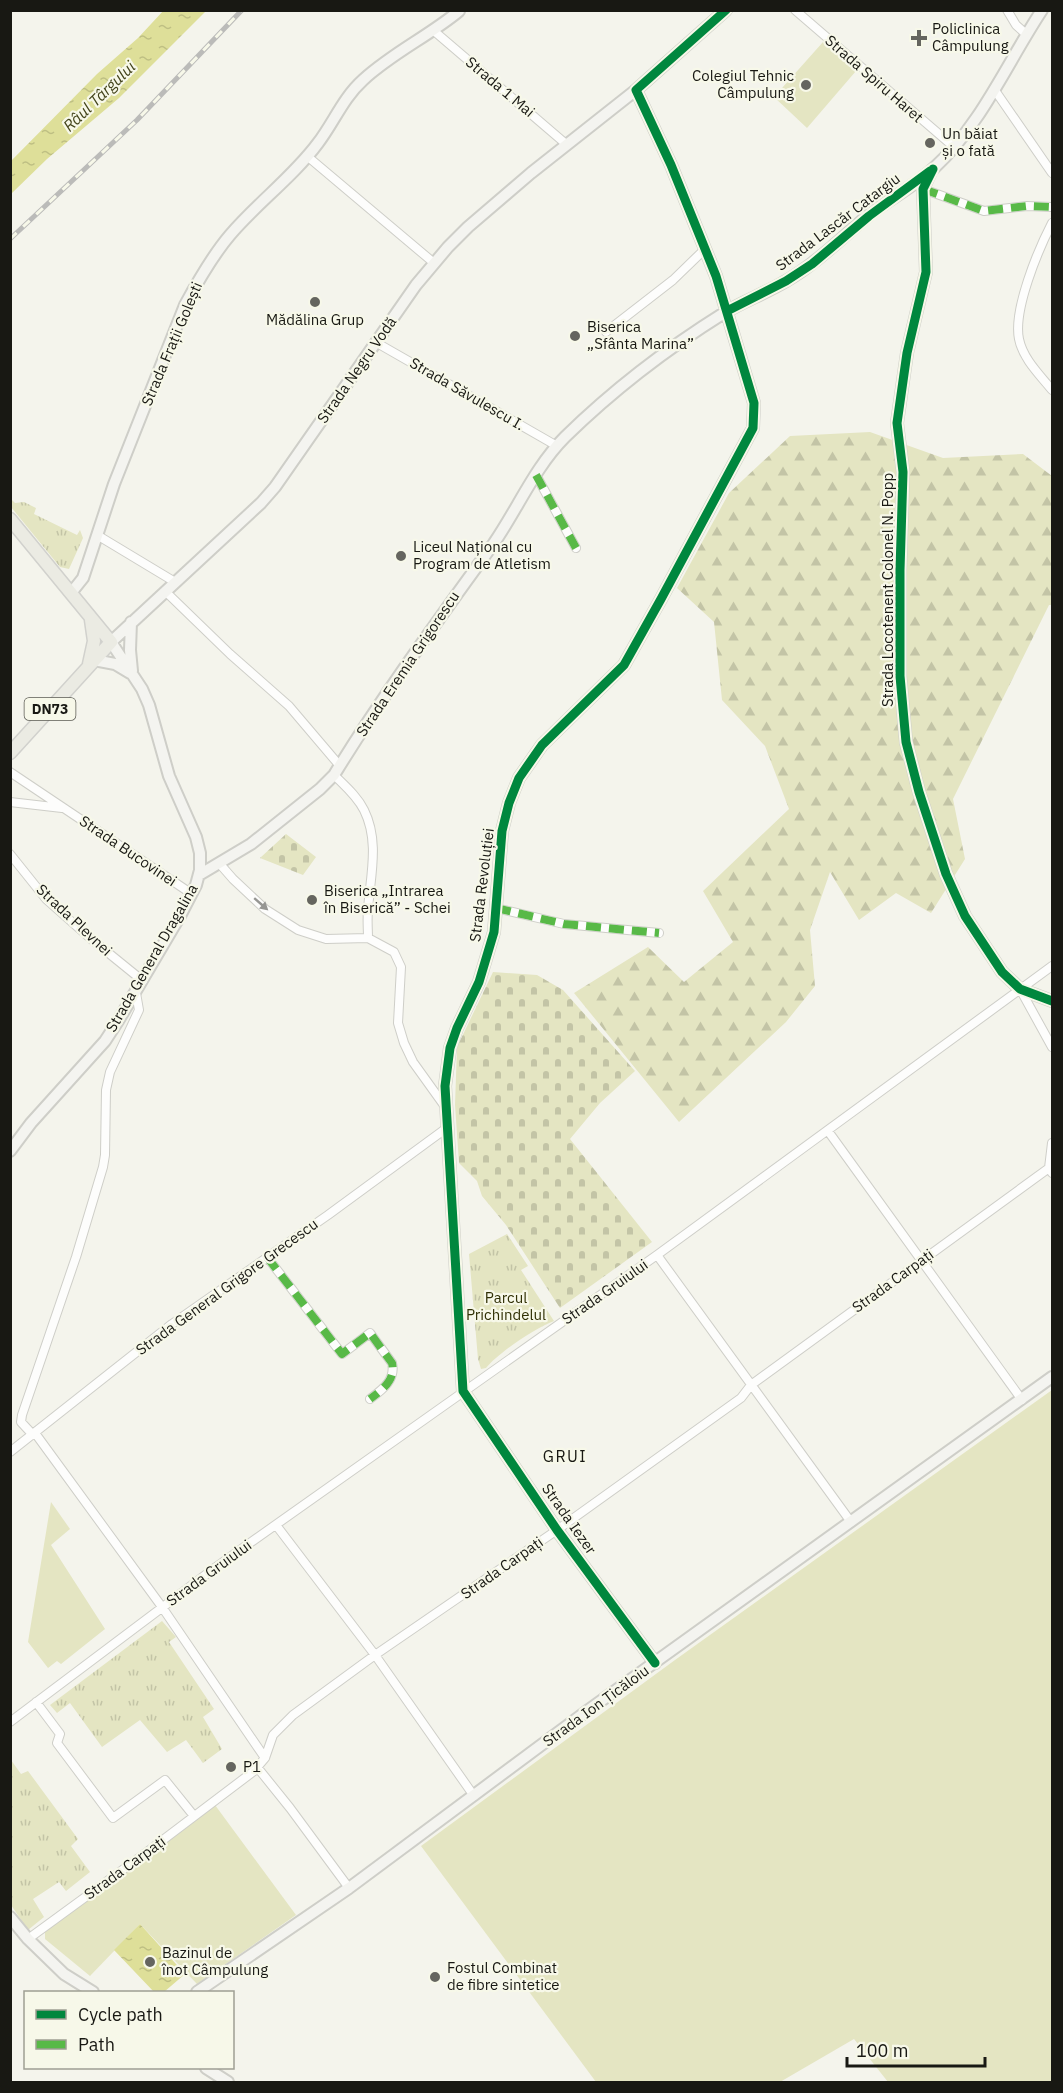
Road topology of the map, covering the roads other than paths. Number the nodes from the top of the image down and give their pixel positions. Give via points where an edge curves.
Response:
1 (470, 10) edge
2 (726, 10) edge
3 (795, 10) edge
4 (1007, 10) edge
5 (1042, 10) edge
6 (459, 11) edge
7 (434, 31) junction
8 (1026, 34) junction
9 (994, 89) junction
10 (636, 90) junction
11 (566, 144) junction
12 (954, 147) junction
13 (307, 156) junction
14 (933, 169) junction
15 (1053, 173) edge
16 (923, 189) junction
17 (1053, 207) edge
18 (1053, 224) edge
19 (705, 249) junction
20 (434, 263) junction
21 (727, 311) junction
22 (606, 332) dead end
23 (377, 343) junction
24 (1053, 390) edge
25 (557, 446) junction
26 (536, 475) junction
27 (10, 519) edge
28 (97, 535) junction
29 (576, 548) dead end
30 (176, 582) junction
31 (166, 592) junction
32 (71, 593) junction
33 (90, 615) junction
34 (131, 622) junction
35 (111, 642) junction
36 (92, 662) junction
37 (133, 674) junction
38 (10, 753) edge
39 (337, 771) junction
40 (10, 772) edge
41 (10, 802) edge
42 (64, 808) junction
43 (10, 854) edge
44 (219, 863) junction
45 (199, 875) junction
46 (192, 894) junction
47 (496, 909) junction
48 (659, 933) dead end
49 (368, 938) junction
50 (1053, 966) edge
51 (142, 981) junction
52 (1020, 989) junction
53 (136, 993) junction
54 (1053, 1001) edge
55 (1053, 1047) edge
56 (446, 1109) junction
57 (448, 1127) junction
58 (828, 1131) junction
59 (1053, 1143) edge
60 (10, 1151) edge
61 (1051, 1170) edge
62 (657, 1255) junction
63 (267, 1257) junction
64 (921, 1260) junction
65 (1053, 1377) edge
66 (751, 1385) junction
67 (463, 1391) junction
68 (370, 1399) dead end
69 (1022, 1400) junction
70 (34, 1434) junction
71 (10, 1452) edge
72 (850, 1522) junction
73 (276, 1525) junction
74 (557, 1530) junction
75 (162, 1607) junction
76 (375, 1655) junction
77 (655, 1663) junction
78 (36, 1702) junction
79 (10, 1722) edge
80 (265, 1758) junction
81 (257, 1767) junction
82 (474, 1796) junction
83 (194, 1816) junction
84 (349, 1888) junction
85 (10, 1917) edge
86 (28, 1939) junction
87 (91, 1991) edge
88 (198, 1991) edge
89 (209, 2069) edge
90 (228, 2082) edge

1 - 6 street
2 - 10 street, Strada Negru Vodă / DN73
3 - 12 street, Strada Spiru Haret
4 - 8 street
5 - 8 street, Strada Lascăr Catargiu
6 - 7 street, Strada Frații Golești
7 - 11 street, Strada 1 Mai
7 - 13 street, Strada Frații Golești via 361,81
8 - 9 street, Strada Lascăr Catargiu
9 - 12 street, Strada Lascăr Catargiu
9 - 15 street
10 - 11 street, Strada Negru Vodă / DN73
10 - 19 street, Strada Revoluției
11 - 20 street, Strada Negru Vodă / DN73 via 468,227
12 - 14 street, Strada Lascăr Catargiu
13 - 20 street
13 - 28 street, Strada Frații Golești via 231,234 199,279 185,305
14 - 16 street, Strada Locotenent Colonel N. Popp
14 - 21 street, Strada Lascăr Catargiu via 868,216 812,264
16 - 17 street via 984,211
16 - 52 street, Strada Locotenent Colonel N. Popp via 926,272 907,353 897,423 903,472 900,676 906,742 946,874 965,916 1002,972
18 - 24 street via 1033,268 1017,324 1027,358
19 - 21 street, Strada Revoluției
19 - 22 street via 673,280
20 - 23 street, Strada Negru Vodă / DN73
21 - 25 street, Strada Eremia Grigorescu via 623,386
21 - 47 street, Strada Revoluției via 753,404 753,428 624,665 542,745 519,778 502,831
23 - 25 street, Strada Săvulescu I.
23 - 30 street, Strada Negru Vodă / DN73 via 275,487
25 - 26 street, Strada Eremia Grigorescu
26 - 29 street
26 - 39 street, Strada Eremia Grigorescu
27 - 32 main road
28 - 30 street
28 - 32 street, Strada Frații Golești via 82,578
30 - 31 street, Strada Negru Vodă / DN73
31 - 34 street, Strada Negru Vodă / DN73
31 - 39 street via 289,706
32 - 33 main road
33 - 35 main road
33 - 36 main road via 94,629
34 - 35 street, Strada Negru Vodă / DN73
34 - 37 street
35 - 36 main road, Strada Negru Vodă / DN73
35 - 37 street, Strada General Dragalina
36 - 37 street via 115,663
36 - 38 main road, Strada Negru Vodă / DN73
37 - 45 street, Strada General Dragalina via 150,705 169,776 196,837
39 - 44 street, Strada Eremia Grigorescu via 252,844
39 - 49 street via 364,808 374,842
40 - 42 street, Strada Bucovinei
41 - 42 street, Strada Bucovinei
42 - 46 street, Strada Bucovinei
43 - 51 street, Strada Plevnei via 46,899
44 - 45 street, Strada Eremia Grigorescu
44 -> 49 street via 266,909 298,930 326,939
45 - 46 street, Strada General Dragalina
46 - 51 street, Strada General Dragalina
47 - 48 street via 564,924
47 - 56 street, Strada Revoluției via 487,962 450,1048
49 - 56 street via 394,952 401,967 398,1023 404,1043
50 - 52 street, Strada Gruiului
51 - 53 street, Strada General Dragalina
52 - 54 street, Strada Locotenent Colonel N. Popp
52 - 55 street
52 - 58 street, Strada Gruiului
53 - 60 street, Strada General Dragalina via 105,1041
53 - 70 street via 139,1010 135,1023 110,1072 106,1090 103,1167 22,1415 21,1422
56 - 57 street, Strada Revoluției
57 - 63 street, Strada General Grigore Grecescu
57 - 67 street, Strada Revoluției
58 - 62 street, Strada Gruiului
58 - 64 street
59 - 61 street
61 - 64 street, Strada Carpați
62 - 66 street
62 - 67 street, Strada Gruiului
63 - 68 street via 342,1354 370,1334 392,1363 387,1386
63 - 70 street, Strada General Grigore Grecescu via 172,1324
64 - 66 street, Strada Carpați
64 - 69 street
65 - 69 street, Strada Ion Țicăloiu
66 - 72 street
66 - 74 street, Strada Carpați via 741,1398
67 - 73 street, Strada Gruiului
67 - 74 street, Strada Iezer
69 - 72 street, Strada Ion Țicăloiu
70 - 71 street, Strada General Grigore Grecescu
70 - 75 street
72 - 77 street, Strada Ion Țicăloiu
73 - 75 street, Strada Gruiului
73 - 76 street
74 - 76 street, Strada Carpați
74 - 77 street, Strada Iezer
75 - 78 street, Strada Gruiului
75 - 80 street
76 - 80 street, Strada Carpați via 293,1715 273,1735
76 - 82 street
77 - 82 street, Strada Ion Țicăloiu
78 - 79 street, Strada Gruiului
78 - 83 street via 60,1734 57,1743 112,1818 165,1780
80 - 81 street, Strada Carpați
81 - 83 street, Strada Carpați
81 - 84 street
82 - 84 street, Strada Ion Țicăloiu
83 - 86 street, Strada Carpați
84 - 88 street, Strada Ion Țicăloiu
85 - 86 street
86 - 87 street via 64,1974
89 - 90 street

